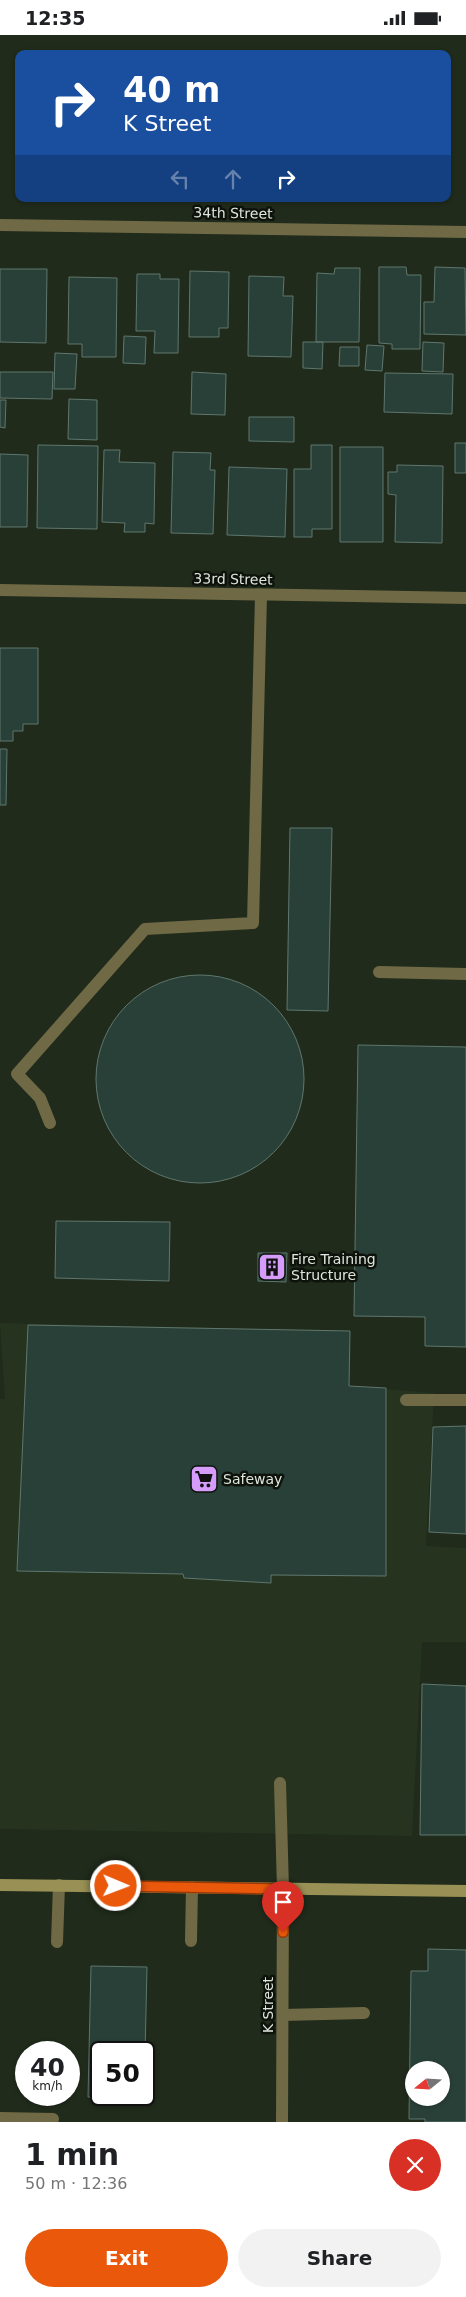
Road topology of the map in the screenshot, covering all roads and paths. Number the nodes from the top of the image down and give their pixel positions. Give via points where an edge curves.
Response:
1 (0, 225) edge
2 (466, 232) edge
3 (0, 590) edge
4 (261, 595) junction
5 (466, 598) edge
6 (380, 972) dead end
7 (466, 974) edge
8 (50, 1123) dead end
9 (406, 1400) dead end
10 (466, 1401) edge
11 (280, 1783) dead end
12 (0, 1885) edge
13 (59, 1885) junction
14 (192, 1887) junction
15 (283, 1889) junction
16 (466, 1891) edge
17 (191, 1941) dead end
18 (57, 1942) dead end
19 (364, 2013) dead end
20 (283, 2015) junction
21 (0, 2119) edge
22 (53, 2119) dead end
23 (282, 2122) edge

1 - 2 street, 34th Street
3 - 4 street, 33rd Street
4 - 5 street, 33rd Street
4 - 8 street via 253,923 145,929 17,1074 40,1098
6 - 7 street
9 - 10 street
11 - 15 street, K Street
12 - 13 main road
13 - 14 main road
13 - 18 street
14 - 15 main road
14 - 17 street
15 - 16 main road
15 - 20 street, K Street
19 - 20 street
20 - 23 street, K Street
21 - 22 street

